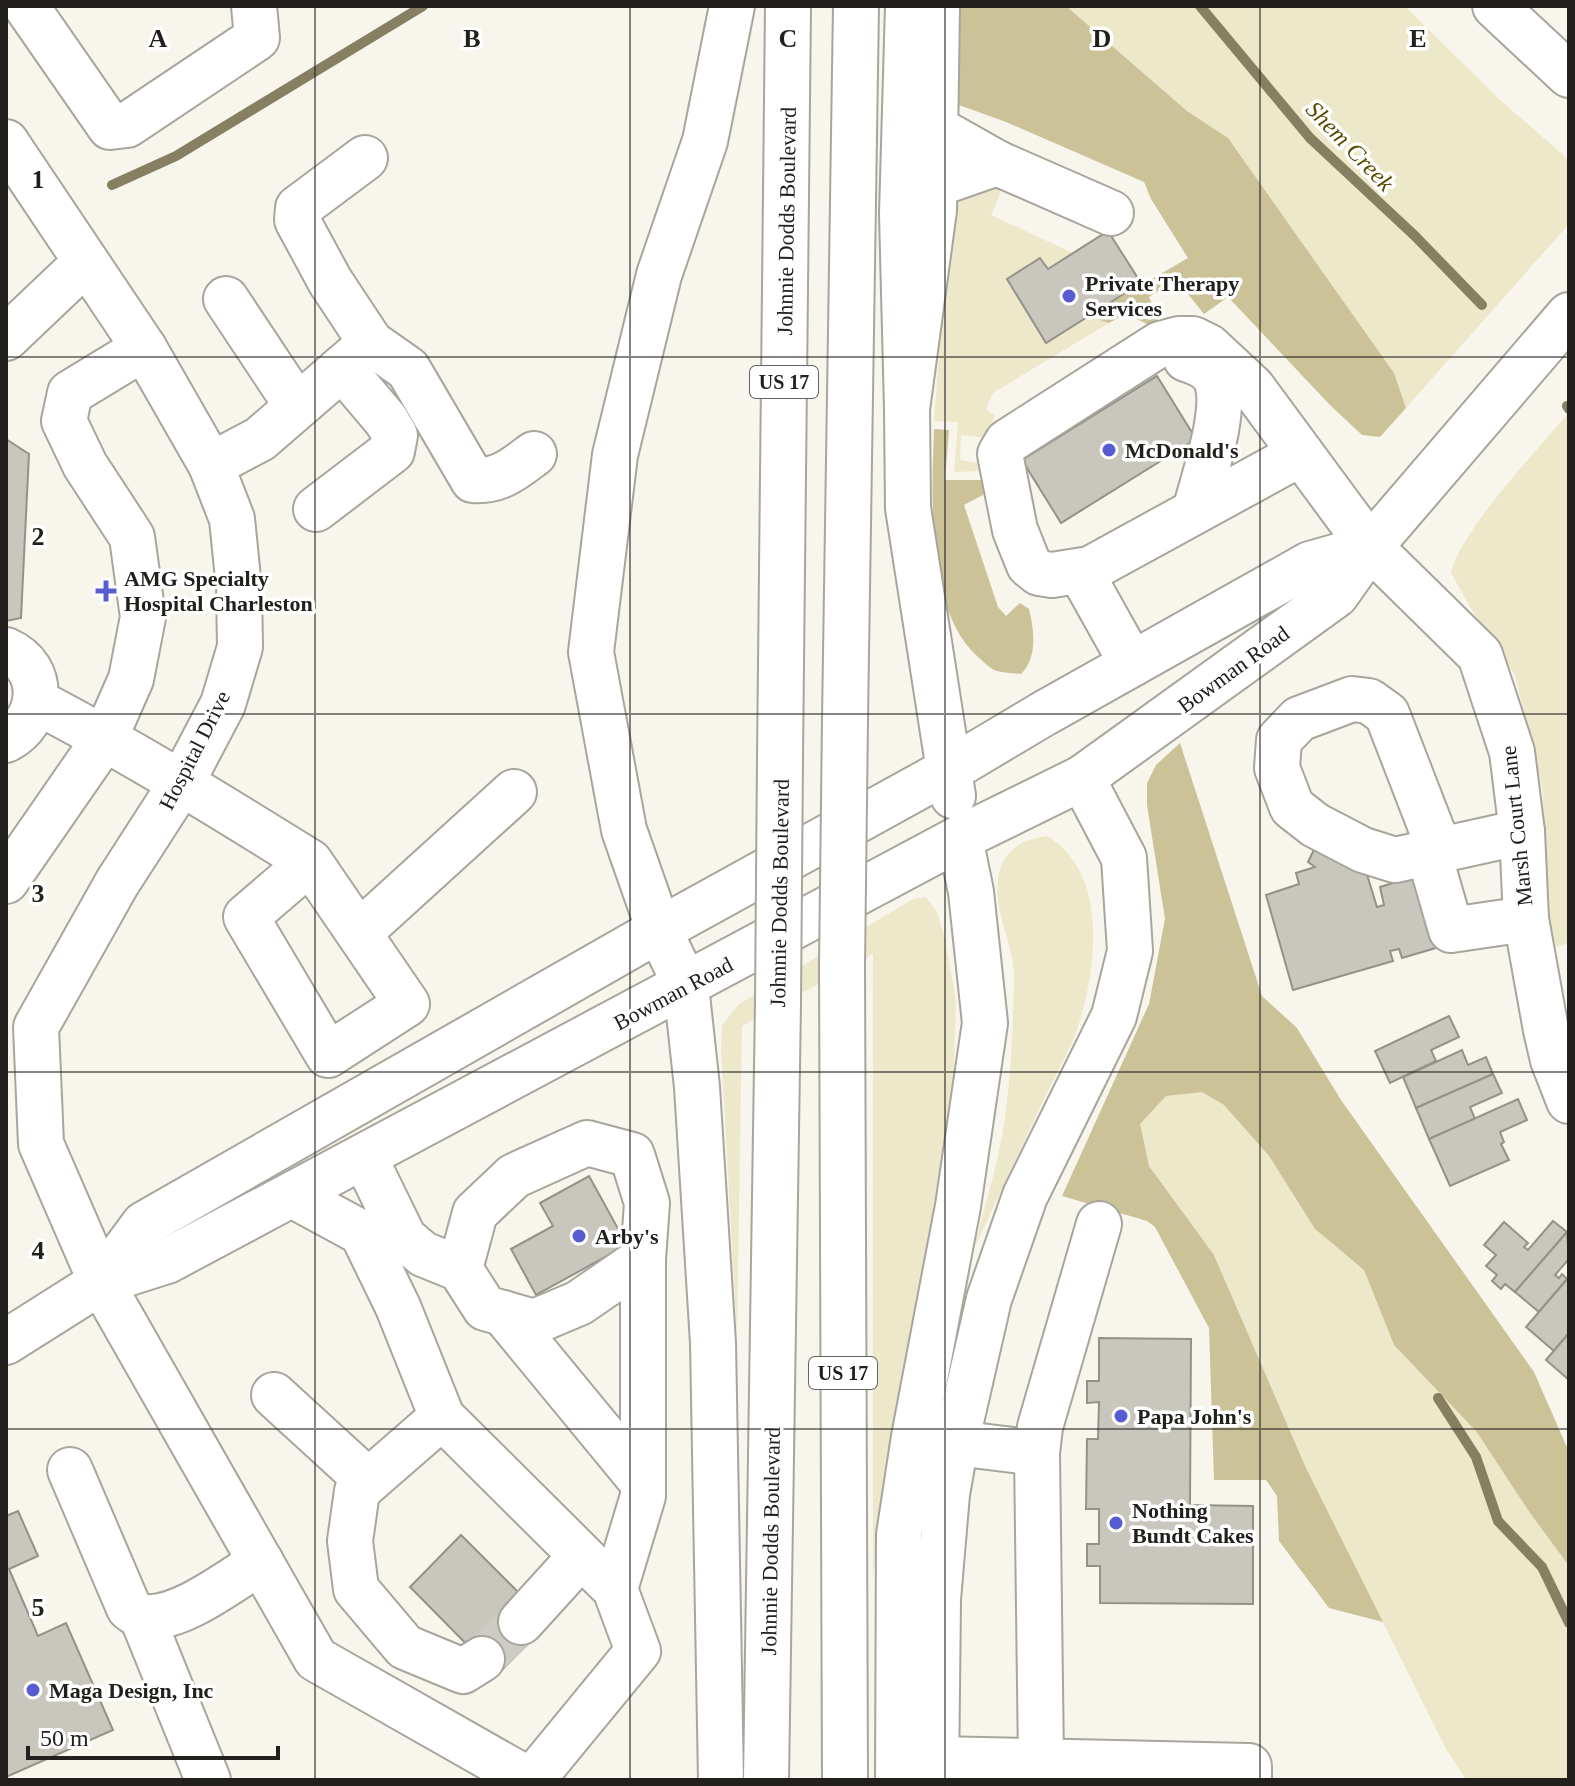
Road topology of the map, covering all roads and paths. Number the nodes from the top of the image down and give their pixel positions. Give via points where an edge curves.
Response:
1 (26, 6) edge
2 (254, 6) edge
3 (732, 6) edge
4 (788, 6) edge
5 (856, 6) edge
6 (908, 6) edge
7 (937, 6) edge
8 (1495, 6) edge
9 (1538, 23) edge
10 (1569, 75) edge
11 (935, 128) junction
12 (6, 142) edge
13 (365, 158) dead end
14 (997, 163) junction
15 (20, 183) edge
16 (934, 185) junction
17 (1111, 213) dead end
18 (86, 262) junction
19 (226, 299) dead end
20 (1569, 315) edge
21 (6, 338) edge
22 (144, 348) junction
23 (356, 356) junction
24 (297, 406) junction
25 (907, 409) junction
26 (534, 454) dead end
27 (1300, 454) junction
28 (1003, 464) junction
29 (211, 465) junction
30 (316, 509) dead end
31 (1195, 511) junction
32 (1370, 547) junction
33 (1080, 571) junction
34 (6, 650) edge
35 (1132, 664) junction
36 (37, 702) junction
37 (105, 738) junction
38 (6, 740) edge
39 (949, 770) junction
40 (1082, 778) junction
41 (182, 782) junction
42 (514, 792) dead end
43 (1522, 832) junction
44 (960, 838) junction
45 (310, 862) junction
46 (6, 881) edge
47 (1526, 919) junction
48 (659, 930) junction
49 (360, 932) junction
50 (686, 986) junction
51 (1569, 1101) edge
52 (364, 1156) junction
53 (292, 1195) junction
54 (1099, 1224) dead end
55 (643, 1259) junction
56 (460, 1269) junction
57 (101, 1282) junction
58 (503, 1313) junction
59 (6, 1342) edge
60 (274, 1395) dead end
61 (442, 1417) junction
62 (956, 1443) junction
63 (1037, 1453) junction
64 (70, 1470) dead end
65 (368, 1481) junction
66 (643, 1483) junction
67 (581, 1556) junction
68 (261, 1562) junction
69 (615, 1589) junction
70 (142, 1617) junction
71 (521, 1622) tunnel mouth
72 (482, 1659) tunnel mouth
73 (1041, 1762) junction
74 (936, 1770) edge
75 (996, 1771) edge
76 (208, 1780) edge
77 (530, 1780) edge
78 (721, 1780) edge
79 (766, 1780) edge
80 (845, 1780) edge
81 (898, 1780) edge
82 (1249, 1780) edge

1 - 2 main road via 110,127 127,125 257,38
3 - 48 main road via 705,141 659,275 615,455 591,652 624,830
4 - 79 main road, Johnnie Dodds Boulevard / US 17, bridge
5 - 80 main road, US 17, bridge via 842,966
6 - 25 main road via 902,214
7 - 11 main road
8 - 9 main road
9 - 10 main road
11 - 14 main road
11 - 16 main road
12 - 15 main road, Hospital Drive
13 - 23 main road via 298,208 297,220 330,281
14 - 16 main road
14 - 17 main road
15 - 18 main road, Hospital Drive
16 - 25 main road
18 - 21 main road
18 - 22 main road, Hospital Drive
19 - 24 main road
20 - 32 main road, Bowman Road
22 - 29 main road, Hospital Drive
22 - 37 main road via 70,393 64,421 85,465 132,537 143,617 131,679
23 - 24 main road
23 - 26 main road via 408,369 473,480 503,476
23 - 30 main road via 395,435 392,451
24 - 29 main road via 260,439
25 - 39 main road via 908,508
27 - 28 main road, Marsh Court Lane via 1252,387 1209,347 1179,339 1160,344 1007,442 1000,454
27 - 31 main road
27 - 32 main road, Marsh Court Lane
28 - 31 main road via 1164,361 1184,359 1202,364 1215,378 1222,402
28 - 33 main road via 1015,530 1029,565 1052,575
29 - 41 main road, Hospital Drive via 232,519 240,647 223,704
31 - 33 main road
32 - 35 main road, Bowman Road via 1310,564
32 - 40 main road, Bowman Road via 1336,595
32 - 43 main road, Marsh Court Lane via 1480,655 1512,752
33 - 35 main road
34 - 36 main road via 32,673
35 - 39 main road, Bowman Road
36 - 37 main road
36 - 38 main road via 31,718
37 - 41 main road
37 - 46 main road
39 - 44 main road
39 - 48 main road, Bowman Road
40 - 44 main road, Bowman Road
40 - 62 main road via 1124,858 1130,951 1114,1016 1025,1196 989,1299
41 - 45 main road
41 - 57 main road, Hospital Drive via 117,883 36,1027 41,1144
42 - 49 main road
43 - 47 main road, Marsh Court Lane
43 - 47 main road via 1435,852 1451,930
44 - 50 main road, Bowman Road
44 - 81 main road via 985,1023 899,1535
45 - 49 main road
45 - 49 main road via 246,917 328,1055 407,1004
47 - 51 main road, Marsh Court Lane via 1553,1060
48 - 50 main road
48 - 57 main road, Bowman Road via 144,1224
50 - 52 main road, Bowman Road
50 - 78 main road via 713,1343
52 - 53 main road, Bowman Road
52 - 56 main road via 404,1238 423,1254
53 - 57 main road, Bowman Road via 167,1261
53 - 61 main road via 362,1233
54 - 63 main road
55 - 56 main road via 647,1203 632,1155 587,1143 514,1176 475,1213
55 - 58 main road via 579,1303 534,1322
55 - 66 main road
56 - 58 main road via 485,1308
57 - 59 main road, Bowman Road
57 - 68 main road
58 - 66 main road
60 - 65 main road
61 - 65 main road
61 - 67 main road
62 - 63 main road
62 - 74 main road via 938,1599
63 - 73 main road
64 - 70 main road via 129,1608
65 - 72 main road via 357,1491 350,1541 356,1589 405,1647 463,1671
66 - 69 main road
67 - 69 main road
67 - 71 main road
68 - 70 main road via 184,1608
68 - 77 main road via 316,1659
69 - 77 main road via 638,1651
70 - 76 main road
73 - 75 main road
73 - 82 main road via 1249,1766
74 - 75 main road

